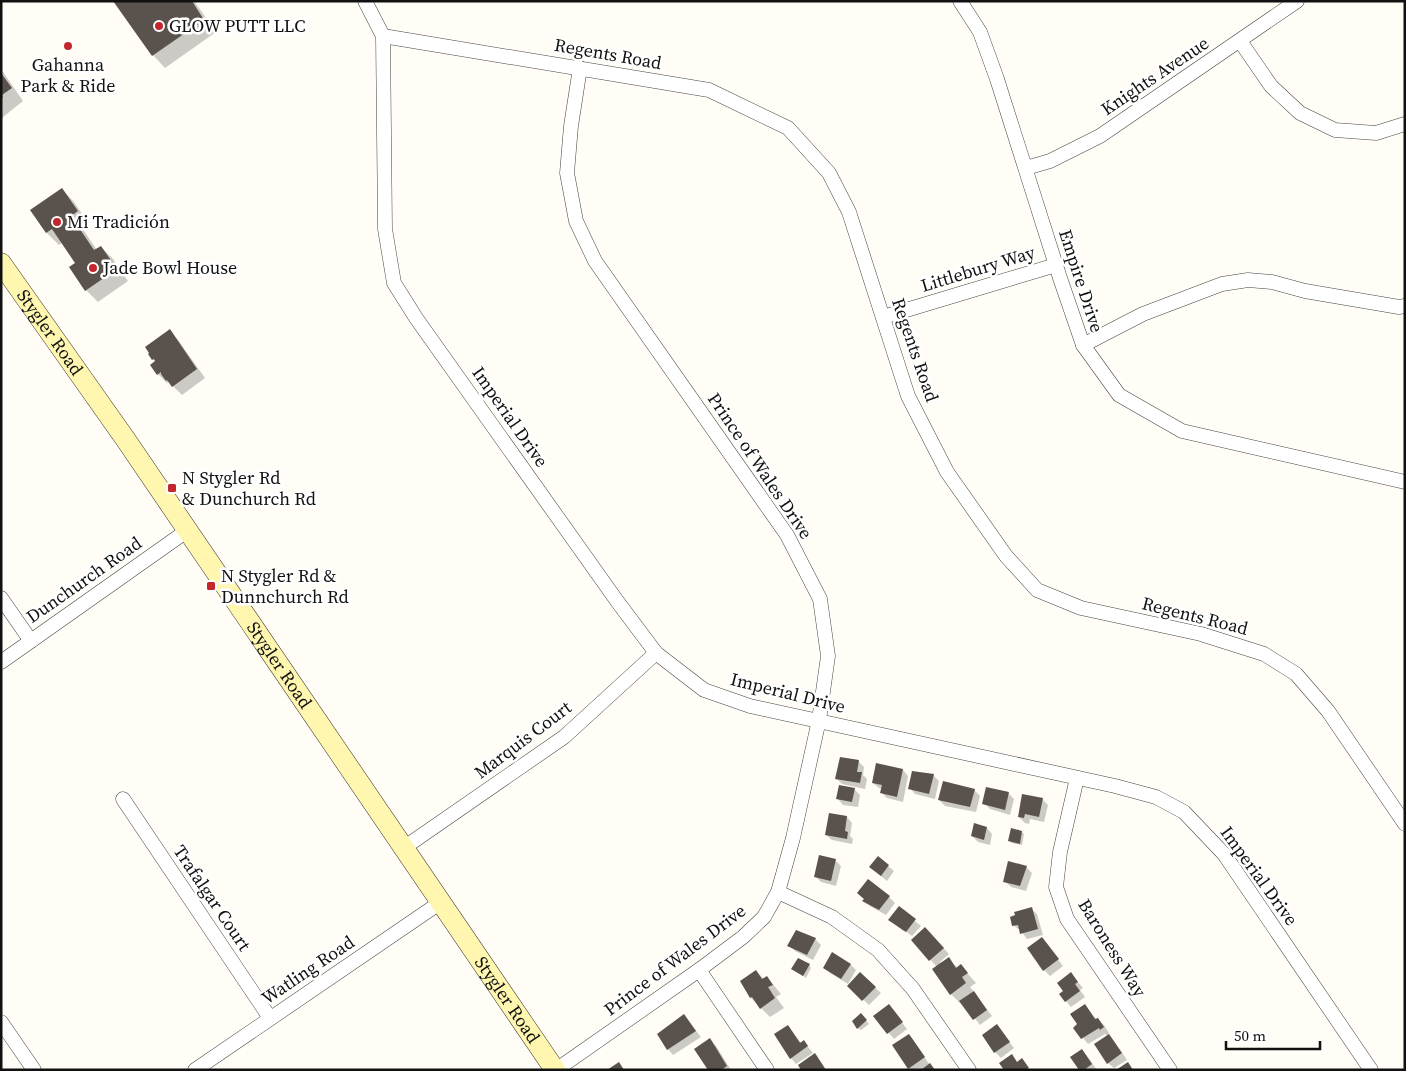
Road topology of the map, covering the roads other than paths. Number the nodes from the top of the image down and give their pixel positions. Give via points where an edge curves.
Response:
1 (366, 1) edge
2 (960, 1) edge
3 (1298, 1) edge
4 (382, 36) junction
5 (1240, 41) junction
6 (580, 68) junction
7 (1405, 124) edge
8 (1026, 168) junction
9 (1, 263) edge
10 (1056, 265) junction
11 (1405, 306) edge
12 (882, 317) junction
13 (1083, 345) junction
14 (1405, 482) edge
15 (188, 530) junction
16 (1, 598) edge
17 (31, 641) junction
18 (656, 653) junction
19 (1, 662) edge
20 (819, 720) junction
21 (1077, 778) junction
22 (123, 799) dead end
23 (1405, 824) edge
24 (405, 847) junction
25 (778, 892) junction
26 (441, 902) junction
27 (699, 970) junction
28 (270, 1018) junction
29 (1, 1022) edge
30 (34, 1070) edge
31 (195, 1070) edge
32 (555, 1070) edge
33 (767, 1070) edge
34 (969, 1070) edge
35 (1170, 1070) edge
36 (1371, 1070) edge

1 - 4 street, Imperial Drive
2 - 8 street, Empire Drive via 980,32
3 - 5 street, Knights Avenue
4 - 6 street, Regents Road
4 - 18 street, Imperial Drive via 385,229 394,282 416,318
5 - 7 street via 1271,86 1300,113 1335,130 1376,133
5 - 8 street, Knights Avenue via 1100,136 1050,161
6 - 12 street, Regents Road via 709,90 788,128 829,173 850,212
6 - 20 street, Prince of Wales Drive via 567,173 576,220 594,261 787,535 820,599 828,656
8 - 10 street, Empire Drive
9 - 15 main road, Stygler Road
10 - 12 street, Littlebury Way
10 - 13 street, Empire Drive
11 - 13 street via 1248,280 1222,284 1151,311
12 - 23 street, Regents Road via 908,396 947,472 1006,556 1037,590 1081,608 1201,634 1264,654 1296,674 1328,711
13 - 14 street, Empire Drive via 1119,395 1182,431
15 - 17 street, Dunchurch Road
15 - 24 main road, Stygler Road
16 - 17 street
17 - 19 street, Dunchurch Road
18 - 20 street, Imperial Drive via 704,690 750,706
18 - 24 street, Marquis Court via 564,737
20 - 21 street, Imperial Drive
20 - 25 street, Prince of Wales Drive
21 - 35 street, Baroness Way via 1060,852 1056,887 1067,919
21 - 36 street, Imperial Drive via 1156,797 1184,812 1224,854
22 - 28 street, Trafalgar Court
24 - 26 main road, Stygler Road
25 - 27 street, Prince of Wales Drive via 764,917
25 - 34 street via 832,917 878,950 913,989
26 - 28 street, Watling Road
26 - 32 main road, Stygler Road
27 - 32 street, Prince of Wales Drive
27 - 33 street
28 - 31 street, Watling Road
29 - 30 street

